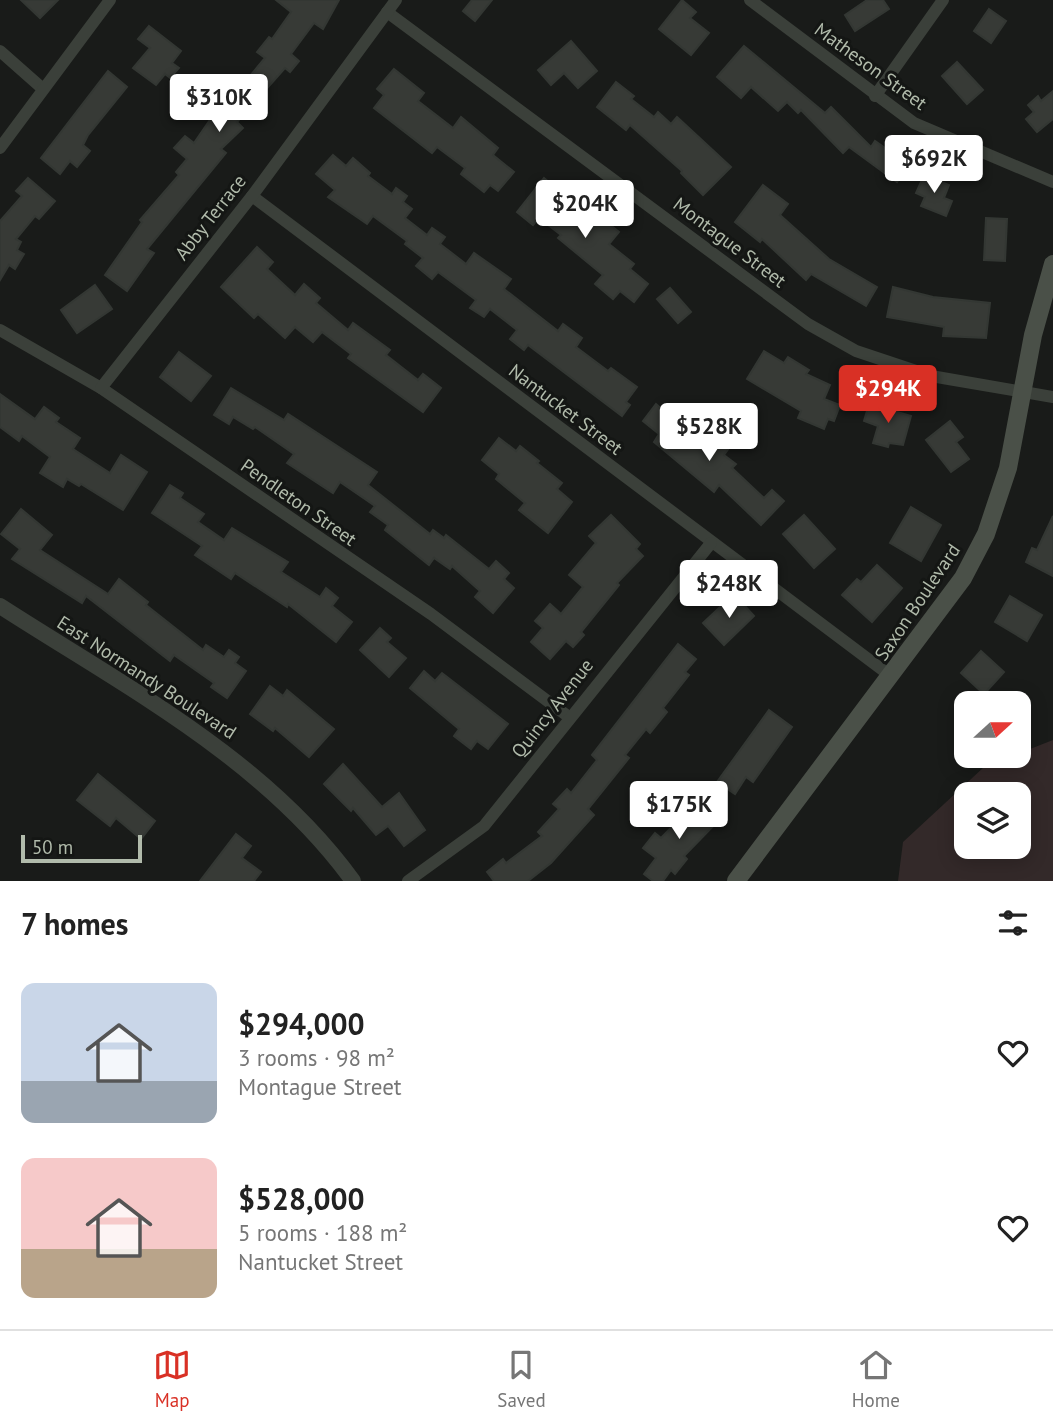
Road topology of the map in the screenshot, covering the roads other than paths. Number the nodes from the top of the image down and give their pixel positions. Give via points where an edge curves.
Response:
1 (110, 0) edge
2 (396, 0) edge
3 (751, 0) edge
4 (943, 0) edge
5 (387, 12) junction
6 (0, 51) edge
7 (43, 89) junction
8 (875, 96) junction
9 (0, 148) edge
10 (1053, 183) edge
11 (252, 196) junction
12 (1053, 264) edge
13 (0, 330) edge
14 (101, 388) junction
15 (1023, 392) junction
16 (1053, 397) edge
17 (711, 543) junction
18 (0, 606) edge
19 (892, 677) junction
20 (569, 716) junction
21 (353, 881) edge
22 (408, 881) edge
23 (736, 881) edge

1 - 7 street
2 - 5 street, Abby Terrace
3 - 8 street, Matheson Street
4 - 8 street
5 - 11 street, Abby Terrace
5 - 15 street, Montague Street via 808,324 856,351 931,376
6 - 7 street
7 - 9 street
8 - 10 street, Matheson Street via 914,123
11 - 14 street, Abby Terrace
11 - 17 street, Nantucket Street
12 - 15 main road, Saxon Boulevard
13 - 14 street, Pendleton Street
14 - 20 street, Pendleton Street via 431,614
15 - 16 street, Montague Street
15 - 19 main road, Saxon Boulevard via 1008,468 986,534 963,578
17 - 19 street, Nantucket Street
17 - 20 street, Quincy Avenue
18 - 21 street, East Normandy Boulevard via 222,750 293,813
19 - 23 main road, Saxon Boulevard
20 - 22 street, Quincy Avenue via 484,826

